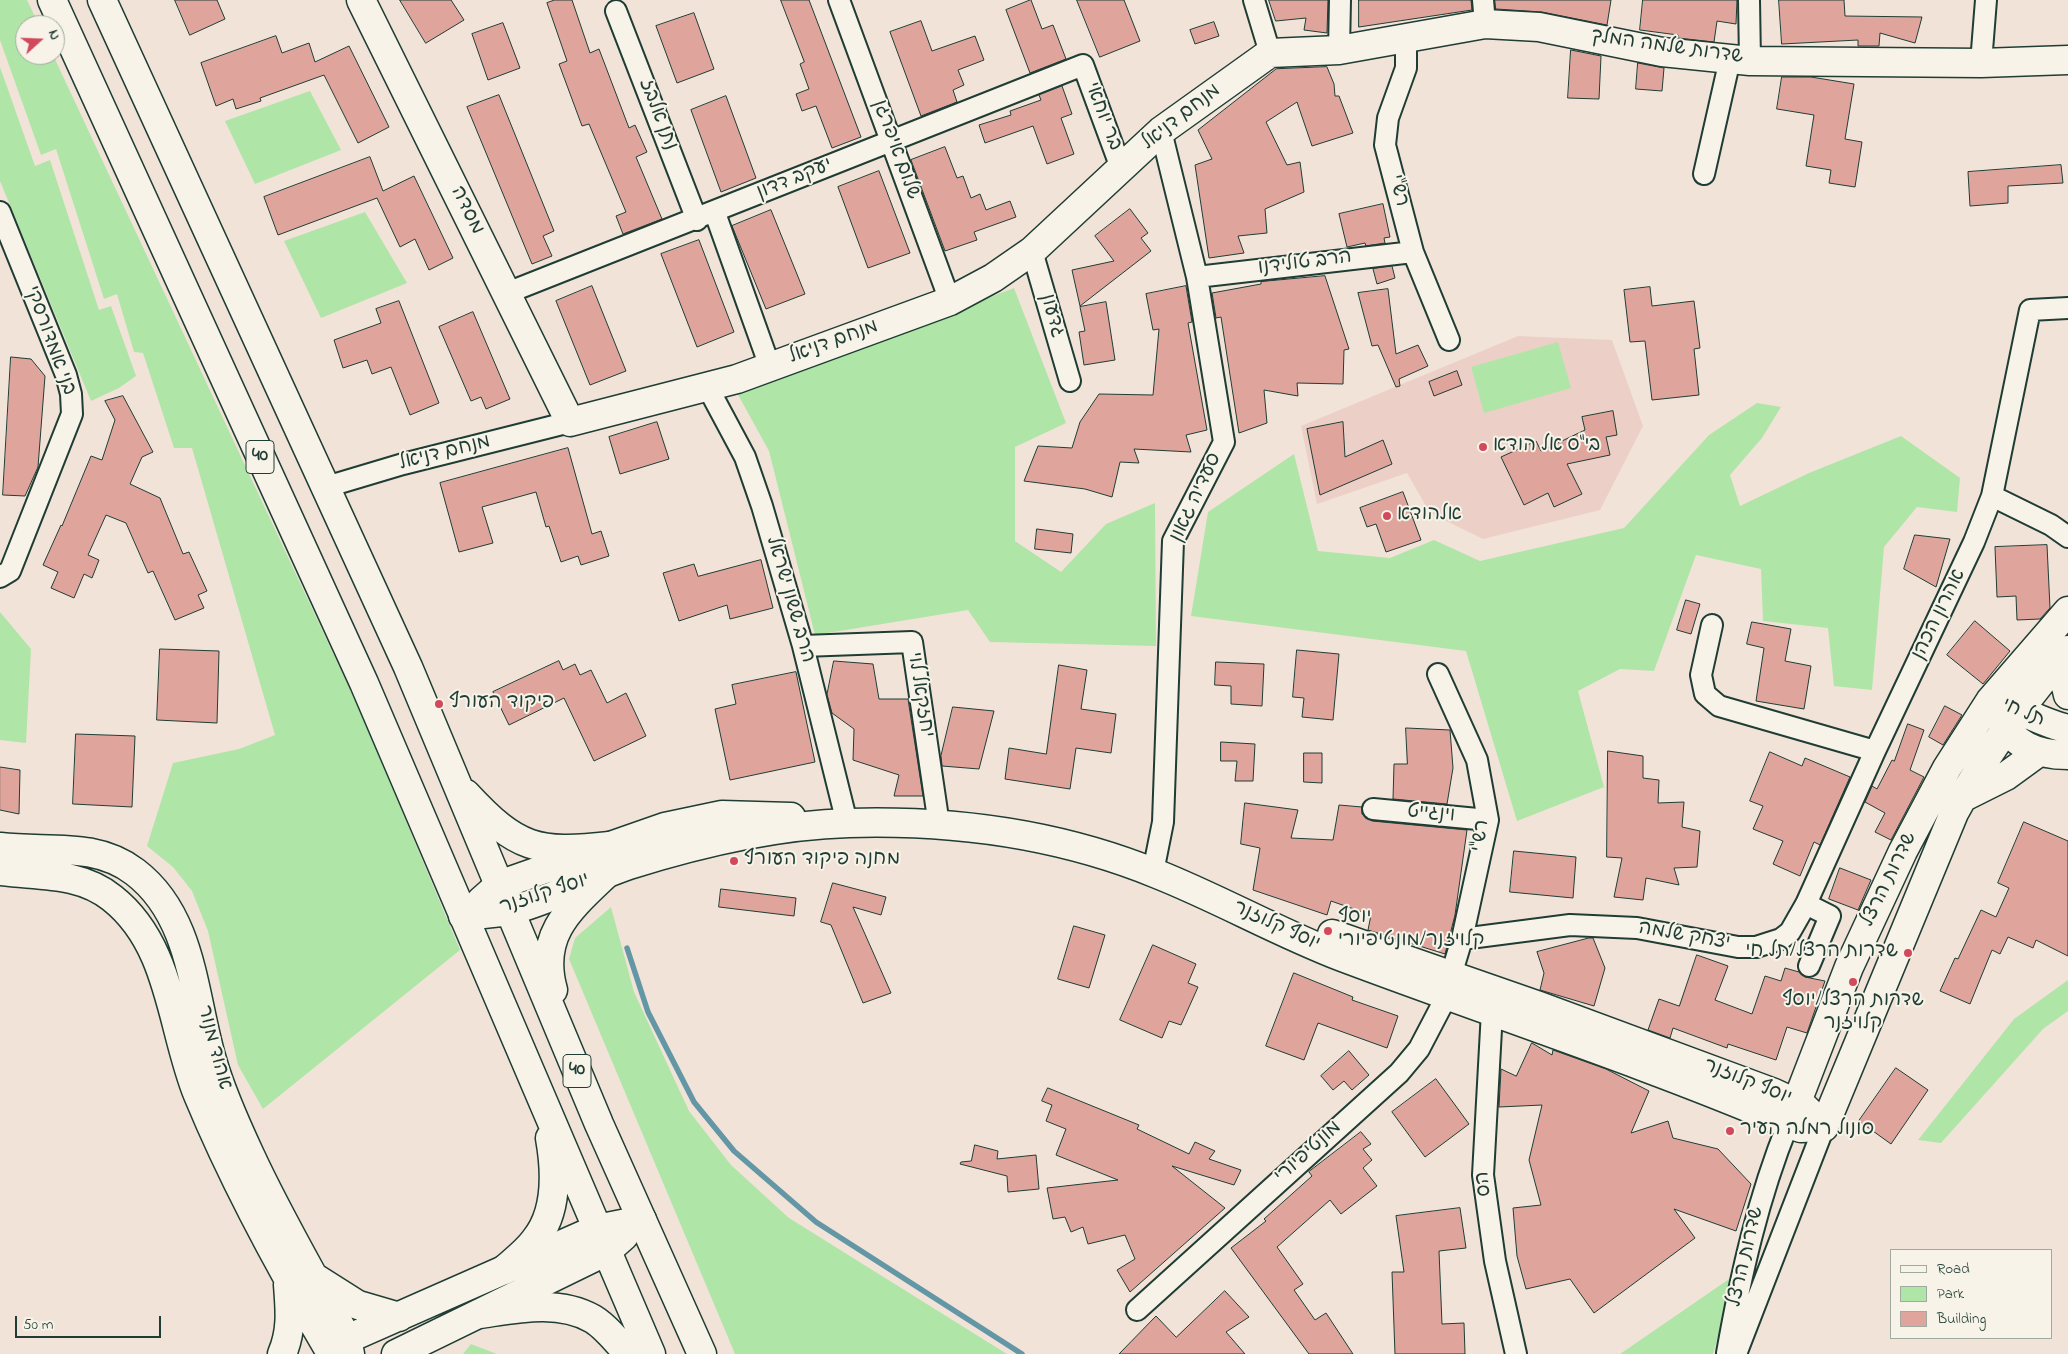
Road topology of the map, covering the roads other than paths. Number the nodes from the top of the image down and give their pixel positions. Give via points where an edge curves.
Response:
1 (52, 0) edge
2 (102, 0) edge
3 (361, 0) edge
4 (839, 0) edge
5 (1254, 0) edge
6 (1340, 0) edge
7 (1749, 0) edge
8 (1986, 0) edge
9 (616, 11) dead end
10 (1484, 12) edge
11 (1406, 38) junction
12 (1339, 50) junction
13 (1270, 54) junction
14 (1740, 60) junction
15 (2068, 60) edge
16 (1981, 62) junction
17 (1083, 65) joint
18 (1161, 131) junction
19 (891, 142) junction
20 (1122, 168) junction
21 (1704, 174) dead end
22 (0, 212) edge
23 (706, 216) junction
24 (1032, 251) junction
25 (1412, 252) junction
26 (1198, 277) junction
27 (507, 294) junction
28 (950, 301) junction
29 (2068, 308) edge
30 (1449, 340) dead end
31 (770, 367) junction
32 (1070, 381) dead end
33 (707, 386) junction
34 (570, 422) junction
35 (326, 487) junction
36 (1992, 496) junction
37 (2068, 537) edge
38 (0, 577) edge
39 (2068, 611) edge
40 (1712, 625) dead end
41 (803, 646) junction
42 (2066, 653) edge
43 (1438, 674) dead end
44 (2068, 695) edge
45 (1990, 701) junction
46 (2013, 721) junction
47 (2068, 729) edge
48 (1875, 751) junction
49 (2040, 752) junction
50 (2068, 755) edge
51 (457, 785) junction
52 (1962, 798) junction
53 (1374, 809) dead end
54 (1488, 820) junction
55 (847, 823) junction
56 (939, 826) junction
57 (610, 846) junction
58 (0, 847) edge
59 (0, 871) edge
60 (1153, 872) junction
61 (604, 876) junction
62 (499, 885) junction
63 (1806, 904) junction
64 (511, 911) junction
65 (463, 916) junction
66 (1462, 939) junction
67 (1809, 966) dead end
68 (1449, 985) junction
69 (1492, 1011) junction
70 (570, 1054) junction
71 (544, 1105) junction
72 (1792, 1113) junction
73 (1824, 1127) junction
74 (642, 1220) junction
75 (602, 1240) junction
76 (504, 1270) junction
77 (301, 1278) junction
78 (1137, 1310) dead end
79 (398, 1317) junction
80 (470, 1318) junction
81 (335, 1350) edge
82 (282, 1354) edge
83 (396, 1354) edge
84 (429, 1354) edge
85 (628, 1354) edge
86 (651, 1354) edge
87 (702, 1354) edge
88 (1516, 1354) edge
89 (1727, 1354) edge
90 (1736, 1354) edge

1 - 65 main road, 40 via 364,683
2 - 35 main road, 40
3 - 27 main road, מסדה
4 - 19 street, שלום איפרגן
5 - 13 street
6 - 12 street
7 - 14 street
8 - 16 street
9 - 23 street, נתן אלבז
10 - 11 main road, שדרות שלמה המלך
10 - 14 main road, שדרות שלמה המלך via 1540,28 1662,52
11 - 12 main road, שדרות שלמה המלך
11 - 25 street, רש"י via 1406,68 1388,118 1385,145
12 - 13 main road, שדרות שלמה המלך
13 - 18 main road, מנחם דניאל
14 - 16 main road, שדרות שלמה המלך
14 - 21 street
15 - 16 main road, שדרות שלמה המלך
17 - 19 street, יעקב דדון
17 - 20 street, בר יוחאי
18 - 20 main road, מנחם דניאל
18 - 26 street, סעדיה גאון
19 - 23 street, יעקב דדון
19 - 28 street, שלום איפרגן
20 - 24 main road, מנחם דניאל
22 - 38 street, בני אמדורסקי via 66,375 72,414 10,571
23 - 27 street, יעקב דדון
23 - 31 street, נתן אלבז
24 - 28 main road, מנחם דניאל via 993,278
24 - 32 street, גדעון
25 - 26 street, הרב טולידנו
25 - 30 street, רש"י
26 - 60 street, סעדיה גאון via 1224,442 1173,541 1162,822
27 - 34 main road, מסדה
28 - 31 main road, מנחם דניאל
29 - 36 street, אהרון הכהן via 2030,310
31 - 33 main road, מנחם דניאל
33 - 34 main road, מנחם דניאל
33 - 41 street, הרב ששון ישראל via 745,457
34 - 35 street, מנחם דניאל
35 - 51 main road, 40
36 - 37 street
36 - 48 street, אהרון הכהן via 1974,542
39 - 45 main road, שדרות הרצל
40 - 48 street via 1701,675 1705,694 1719,706
41 - 55 street, הרב ששון ישראל
41 - 56 street, יחזקאל לוי via 912,642
42 - 44 main road via 2062,674
42 - 46 main road, שדרות הרצל
43 - 54 street, רש"י via 1477,760
45 - 46 main road, תל חי
45 - 72 main road, שדרות הרצל via 1946,768 1904,850 1849,966
46 - 47 main road, תל חי
46 - 49 main road, תל חי via 2017,741
46 - 52 main road, שדרות הרצל
48 - 63 street, אהרון הכהן
49 - 50 main road, תל חי
49 - 52 main road via 2006,776
51 - 57 main road via 484,814 525,843 566,851
51 - 62 main road, 40
52 - 73 main road, שדרות הרצל
53 - 54 street, וינגייט
54 - 66 street, רש"י
55 - 56 main road, יוסף קלוזנר
55 - 57 main road, יוסף קלוזנר via 775,816 722,816 665,827
55 - 61 main road, יוסף קלוזנר via 789,828 723,841 628,866
56 - 60 main road, יוסף קלוזנר via 1004,830 1039,837
57 - 62 main road, יוסף קלוזנר
58 - 77 main road, אהוד מנור via 92,851 112,858 147,882 164,904 183,939 221,1086
59 - 77 main road, אהוד מנור via 59,876 86,882 114,899 131,915 152,947 198,1094
60 - 68 main road, יוסף קלוזנר via 1216,899 1324,931
61 - 64 main road, יוסף קלוזנר
61 - 70 main road via 563,918 554,932 548,955 551,983
62 - 64 main road, 40
62 - 65 main road, יוסף קלוזנר
63 - 66 street, יצחק שלמה via 1790,932 1781,939 1756,947 1738,947 1638,928 1570,925
63 - 67 street via 1830,916
64 - 65 main road, יוסף קלוזנר
64 - 70 main road, 40
65 - 71 main road, 40
66 - 68 street, רש"י
68 - 69 main road, יוסף קלוזנר
68 - 72 main road, יוסף קלוזנר via 1674,1055
68 - 78 street, מונטיפיורי via 1424,1041 1399,1073
69 - 72 main road, יוסף קלוזנר via 1695,1086
69 - 88 street, הס via 1483,1175 1495,1261
70 - 74 main road, 40
71 - 75 main road, 40
71 - 76 main road via 552,1148 552,1203 546,1224 535,1241
72 - 73 main road, יוסף קלוזנר via 1814,1114
72 - 89 street, שדרות הרצל via 1758,1206
73 - 90 street, שדרות הרצל
74 - 75 main road
74 - 87 main road, 40
75 - 76 main road
75 - 80 main road
75 - 86 main road, 40
76 - 79 main road
77 - 79 main road via 358,1305
77 - 81 main road, אהוד מנור
77 - 82 main road via 290,1320 289,1338
79 - 81 main road
80 - 83 main road
80 - 84 main road
80 - 85 main road via 538,1306 568,1310 593,1319

